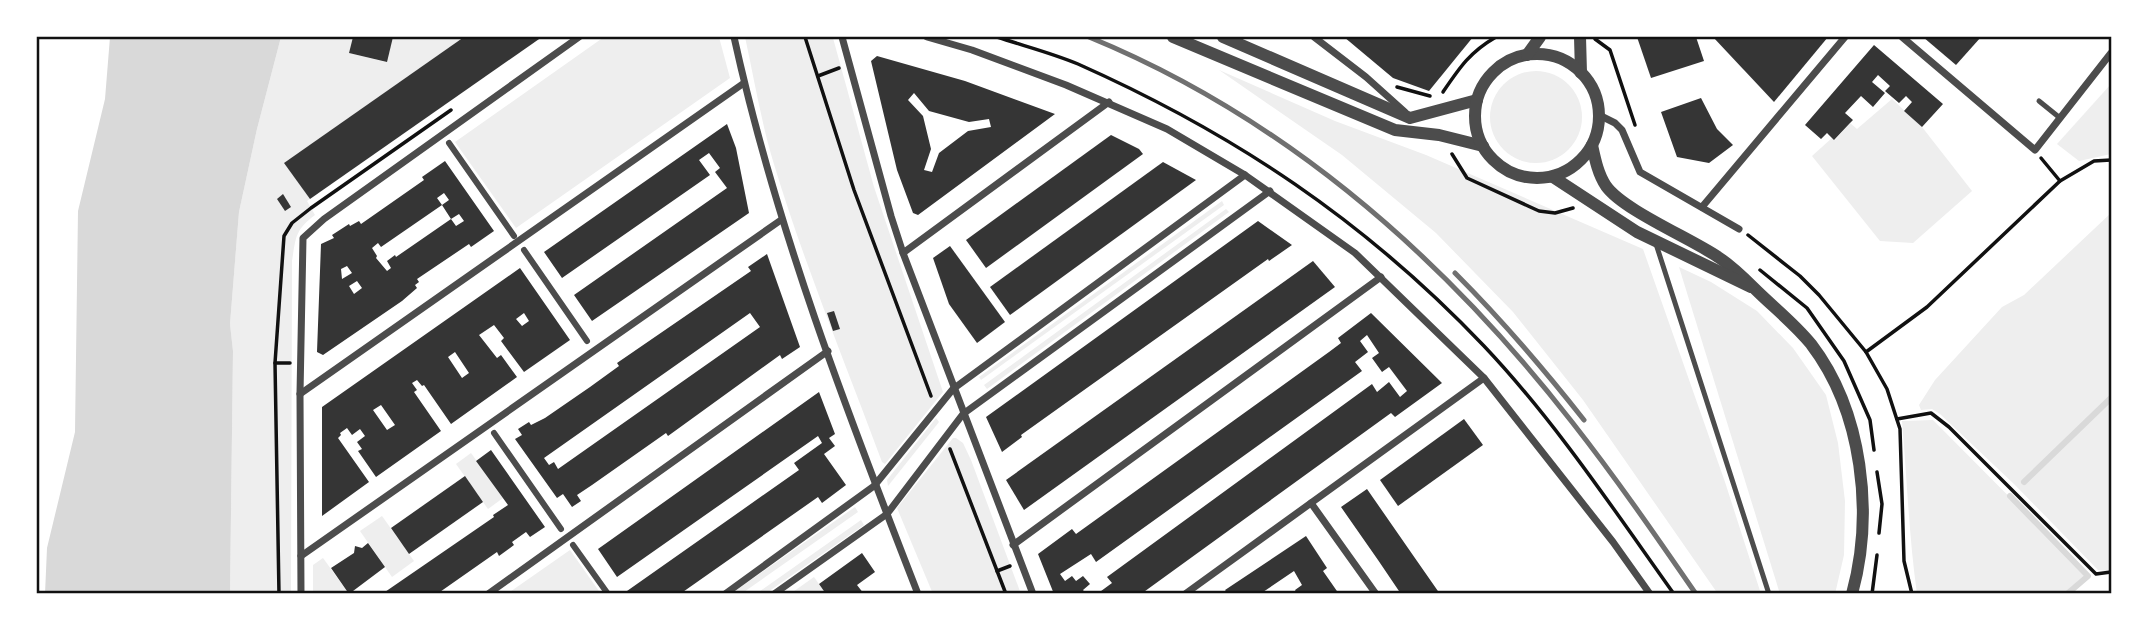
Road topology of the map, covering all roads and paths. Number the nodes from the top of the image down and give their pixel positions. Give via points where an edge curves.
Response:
1 (579, 37) edge
2 (734, 37) edge
3 (806, 37) edge
4 (842, 37) edge
5 (927, 37) edge
6 (1173, 37) edge
7 (1223, 37) edge
8 (1314, 37) edge
9 (1496, 37) edge
10 (1540, 37) edge
11 (1580, 37) edge
12 (1845, 37) edge
13 (1902, 37) edge
14 (2111, 53) edge
15 (1527, 55) junction
16 (841, 68) dead end
17 (1581, 73) junction
18 (818, 76) junction
19 (744, 83) junction
20 (1438, 99) dead end
21 (1477, 100) junction
22 (2039, 101) dead end
23 (1110, 102) junction
24 (457, 106) dead end
25 (1599, 115) junction
26 (1410, 117) junction
27 (2060, 118) junction
28 (449, 143) dead end
29 (1591, 145) junction
30 (1483, 146) junction
31 (2035, 150) junction
32 (2111, 160) edge
33 (1245, 175) junction
34 (1553, 177) junction
35 (1467, 178) dead end
36 (2060, 181) junction
37 (1269, 191) junction
38 (1702, 207) junction
39 (1539, 211) dead end
40 (781, 220) junction
41 (876, 222) dead end
42 (867, 226) junction
43 (1739, 229) joint
44 (514, 236) dead end
45 (1655, 241) junction
46 (524, 250) dead end
47 (904, 253) junction
48 (1381, 277) junction
49 (899, 287) dead end
50 (1755, 289) junction
51 (893, 290) junction
52 (586, 341) dead end
53 (828, 351) junction
54 (1866, 352) junction
55 (275, 363) junction
56 (292, 363) dead end
57 (1484, 378) junction
58 (953, 389) junction
59 (300, 394) junction
60 (934, 403) dead end
61 (963, 414) junction
62 (1897, 419) junction
63 (494, 433) dead end
64 (948, 442) dead end
65 (964, 463) dead end
66 (957, 467) junction
67 (874, 486) junction
68 (1311, 503) junction
69 (887, 514) junction
70 (277, 520) junction
71 (291, 520) dead end
72 (561, 529) dead end
73 (573, 545) dead end
74 (1013, 545) junction
75 (301, 556) junction
76 (1010, 566) dead end
77 (997, 571) junction
78 (2111, 572) edge
79 (1196, 587) junction
80 (279, 594) edge
81 (301, 594) edge
82 (488, 594) edge
83 (608, 594) edge
84 (724, 594) edge
85 (774, 594) edge
86 (918, 594) edge
87 (1006, 594) edge
88 (1033, 594) edge
89 (1185, 594) edge
90 (1201, 594) edge
91 (1376, 594) edge
92 (1650, 594) edge
93 (1769, 594) edge
94 (1852, 594) edge
95 (1912, 594) edge

1 - 59 street via 306,233 301,253
2 - 19 street
3 - 18 path
4 - 47 street
5 - 23 street
6 - 30 street via 1395,130
7 - 26 street
8 - 26 street
9 - 20 path via 1477,47
10 - 15 street
11 - 17 street
12 - 38 street
13 - 31 street
14 - 27 street
15 - 17 street via 1565,61
15 - 21 street via 1495,70
16 - 18 path
17 - 25 street via 1591,85
18 - 42 path
19 - 40 street
19 - 59 street
21 - 26 street
21 - 30 street via 1477,132
22 - 27 lane
23 - 33 street
23 - 47 street
24 - 55 path via 292,223 284,236
25 - 29 street
25 - 38 street via 1622,130 1640,172
27 - 31 street
28 - 44 street
29 - 34 street via 1581,160
29 - 50 street via 1602,179 1613,193 1731,266
30 - 34 street via 1511,172
31 - 36 path
32 - 36 path via 2094,161
33 - 37 street
33 - 58 street
34 - 45 street
35 - 39 path
36 - 54 path via 1927,307
37 - 48 street
37 - 61 street
38 - 43 street
40 - 53 street
40 - 75 street
41 - 42 path
42 - 51 path
43 - 54 path via 1800,275
45 - 50 street
45 - 93 lane
46 - 52 street
47 - 58 street
48 - 57 street
48 - 74 street
49 - 51 path
50 - 94 street via 1813,347 1839,396 1858,456 1863,493 1860,558
51 - 60 path
53 - 67 street
53 - 82 street
54 - 62 path via 1887,389
55 - 56 path
55 - 70 path
57 - 68 street
57 - 92 street
58 - 61 street
58 - 67 street
59 - 75 street
61 - 69 street
61 - 74 street
62 - 78 path via 1931,414 1950,427 2096,574
62 - 95 path via 1904,561
63 - 72 street
64 - 66 path
65 - 66 path
66 - 77 path
67 - 69 street
67 - 84 street
68 - 79 street
68 - 91 street
69 - 85 street
69 - 86 street
70 - 71 path
70 - 80 path
73 - 83 street
74 - 88 street
75 - 81 street
76 - 77 path
77 - 87 path
79 - 89 street
79 - 90 street

